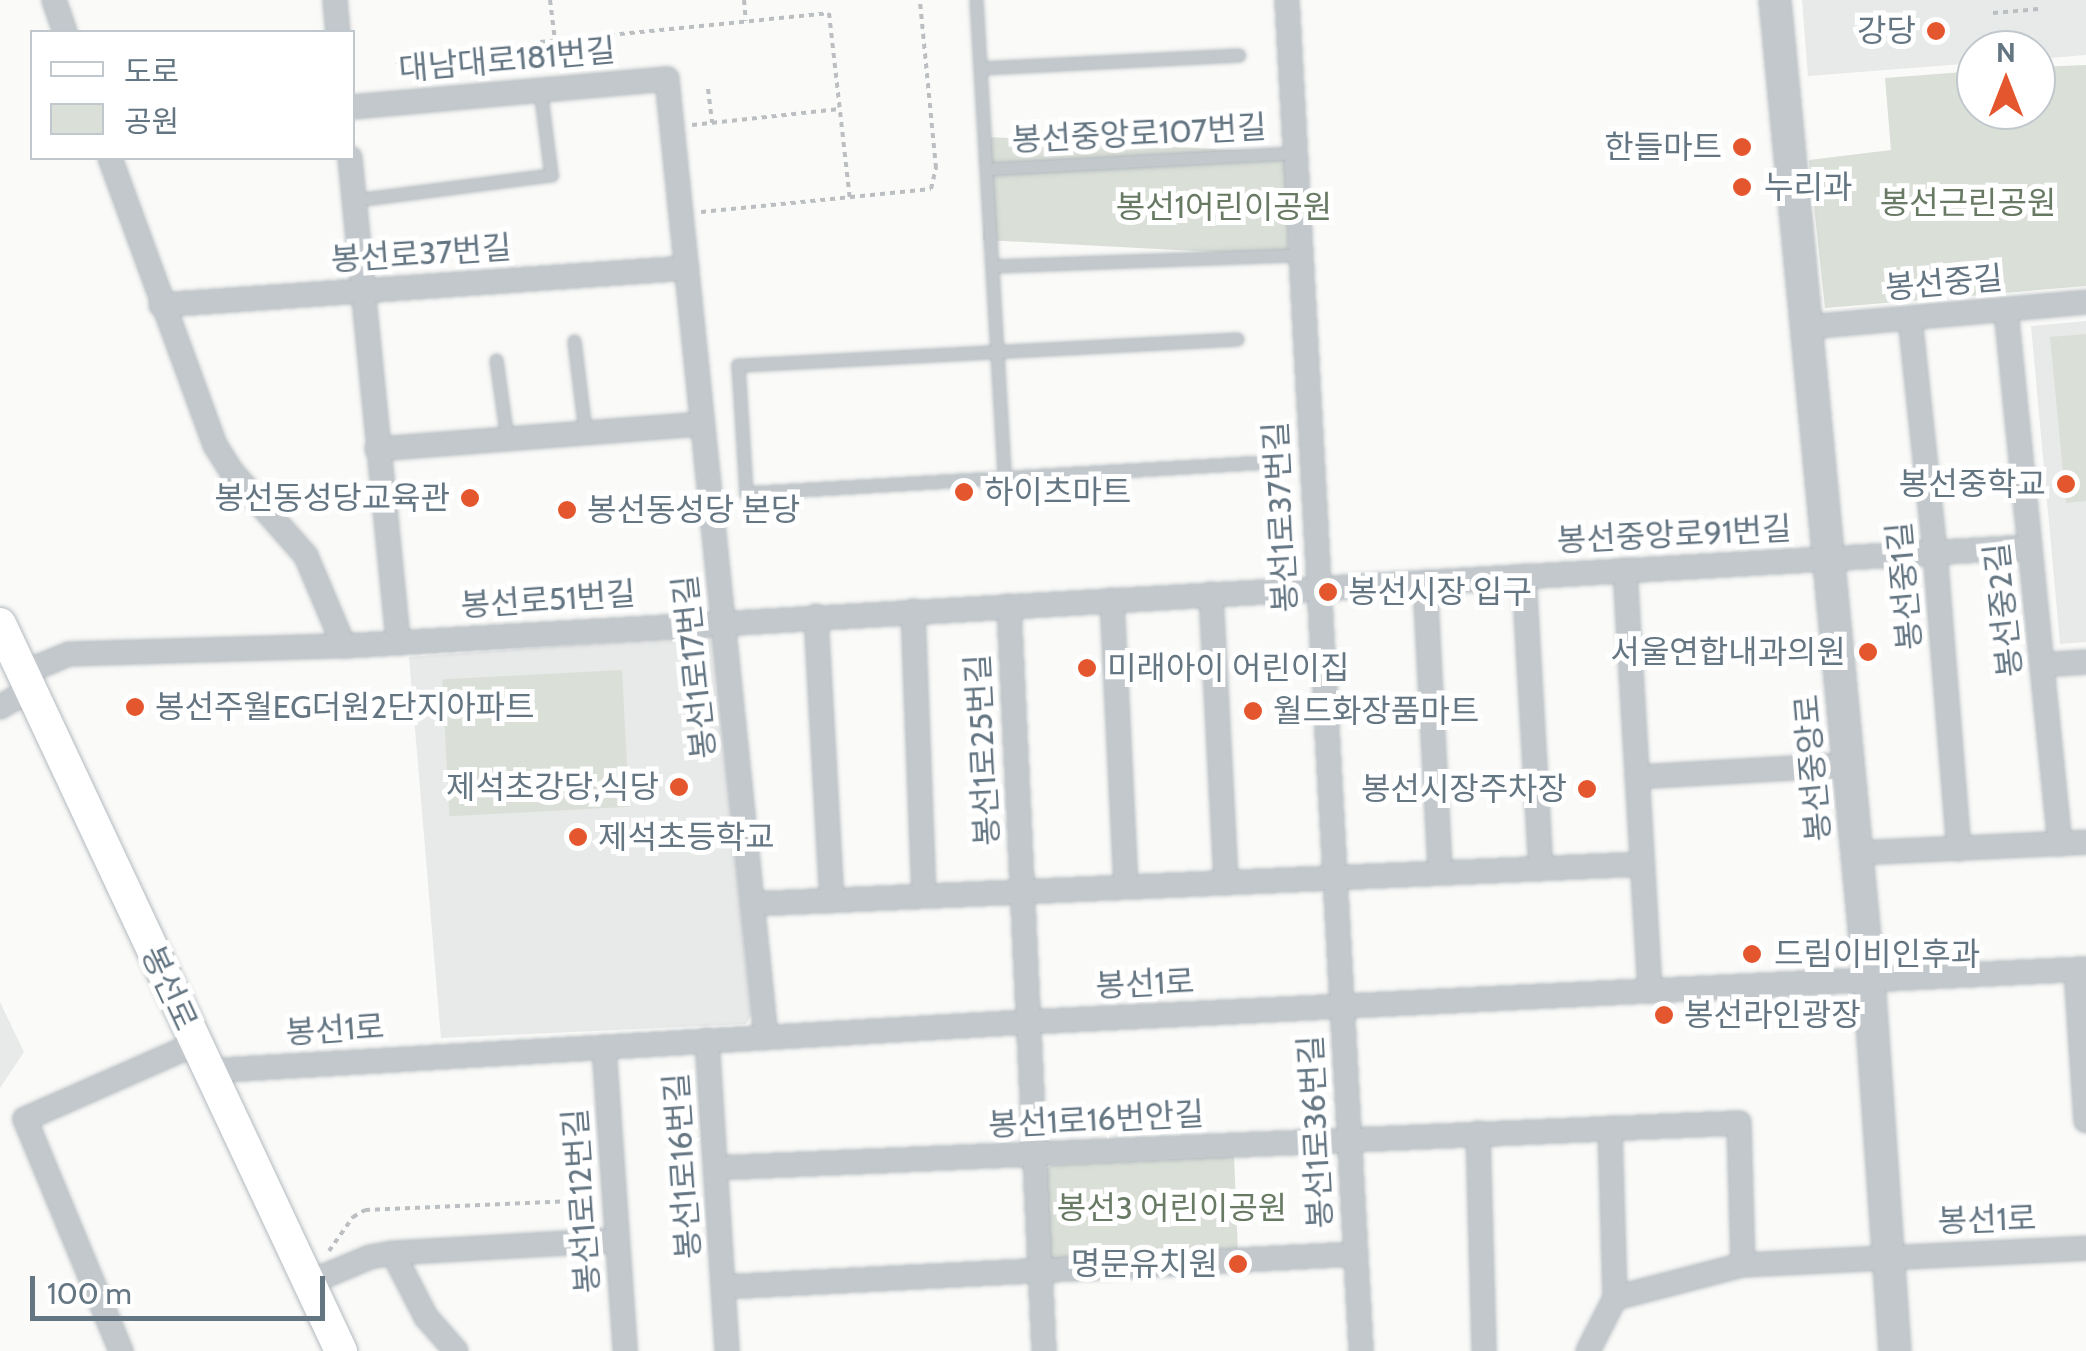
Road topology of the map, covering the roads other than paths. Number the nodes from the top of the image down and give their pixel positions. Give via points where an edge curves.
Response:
1 (54, 0) edge
2 (336, 0) edge
3 (976, 0) edge
4 (1287, 0) edge
5 (1775, 0) edge
6 (65, 30) edge
7 (338, 30) edge
8 (1240, 55) dead end
9 (982, 68) junction
10 (667, 79) joint
11 (540, 89) junction
12 (355, 107) edge
13 (1293, 153) junction
14 (111, 160) edge
15 (350, 160) edge
16 (988, 169) junction
17 (354, 200) junction
18 (1299, 255) junction
19 (993, 266) junction
20 (686, 268) junction
21 (362, 291) junction
22 (2086, 302) edge
23 (160, 305) junction
24 (2006, 310) junction
25 (1910, 318) junction
26 (1807, 328) junction
27 (1237, 339) dead end
28 (574, 340) dead end
29 (998, 352) junction
30 (496, 360) dead end
31 (702, 424) junction
32 (586, 432) junction
33 (506, 438) junction
34 (377, 449) junction
35 (1266, 462) dead end
36 (1004, 477) junction
37 (2030, 547) junction
38 (1936, 552) junction
39 (1828, 559) junction
40 (1625, 570) junction
41 (1524, 576) junction
42 (1425, 582) junction
43 (1318, 588) junction
44 (1212, 594) junction
45 (1112, 600) junction
46 (1008, 606) junction
47 (914, 611) junction
48 (816, 616) junction
49 (722, 621) junction
50 (0, 624) edge
51 (398, 643) junction
52 (344, 646) junction
53 (2086, 662) edge
54 (2042, 665) junction
55 (27, 681) junction
56 (0, 707) edge
57 (1848, 765) junction
58 (1638, 778) junction
59 (2086, 842) edge
60 (2060, 844) junction
61 (1958, 848) junction
62 (1856, 853) junction
63 (1642, 864) junction
64 (1541, 868) junction
65 (1440, 873) junction
66 (1334, 878) junction
67 (1226, 882) junction
68 (1126, 887) junction
69 (1022, 892) junction
70 (917, 897) junction
71 (832, 901) junction
72 (752, 904) junction
73 (2081, 970) edge
74 (1870, 980) junction
75 (1650, 990) junction
76 (1342, 1006) junction
77 (1028, 1022) junction
78 (766, 1037) junction
79 (707, 1040) junction
80 (2084, 1041) edge
81 (604, 1047) junction
82 (201, 1058) junction
83 (2086, 1121) edge
84 (1610, 1128) junction
85 (1478, 1132) junction
86 (1349, 1140) junction
87 (1035, 1156) junction
88 (716, 1168) junction
89 (617, 1240) junction
90 (2086, 1248) edge
91 (393, 1253) junction
92 (1356, 1254) junction
93 (1890, 1256) junction
94 (1743, 1265) junction
95 (1040, 1271) junction
96 (308, 1283) junction
97 (724, 1287) junction
98 (1615, 1298) junction
99 (121, 1351) edge
100 (340, 1351) edge
101 (456, 1351) edge
102 (625, 1351) edge
103 (727, 1351) edge
104 (1044, 1351) edge
105 (1362, 1351) edge
106 (1484, 1351) edge
107 (1588, 1351) edge
108 (1895, 1351) edge

1 - 6 street
2 - 7 street
3 - 9 lane
4 - 13 street, 봉선1로37번길
5 - 26 street, 봉선중앙로
8 - 9 lane
9 - 16 lane
10 - 11 street, 대남대로181번길
10 - 20 street, 봉선1로17번길
11 - 12 street, 대남대로181번길
11 - 17 lane via 551,175
13 - 16 lane, 봉선중앙로107번길
13 - 18 street, 봉선1로37번길
14 - 23 street
15 - 17 street
16 - 19 lane
17 - 21 street
18 - 19 lane
18 - 43 street, 봉선1로37번길
19 - 29 lane
20 - 21 street, 봉선로37번길
20 - 31 street, 봉선1로17번길
21 - 23 street, 봉선로37번길
21 - 34 street
22 - 24 street, 봉선중길
23 - 52 street via 215,445 306,556
24 - 25 street, 봉선중길
24 - 37 street, 봉선중2길
25 - 26 street, 봉선중길
25 - 38 street, 봉선중1길
26 - 39 street, 봉선중앙로
27 - 29 lane
28 - 32 lane
29 - 36 lane
29 - 36 lane via 738,365 746,493
30 - 33 lane
31 - 32 street
31 - 49 street, 봉선1로17번길
32 - 33 street
33 - 34 street
34 - 51 street
35 - 36 lane
37 - 38 street, 봉선중앙로91번길
37 - 54 street, 봉선중2길
38 - 39 street, 봉선중앙로91번길
38 - 61 street, 봉선중1길
39 - 40 street, 봉선중앙로91번길
39 - 57 street, 봉선중앙로
40 - 41 street, 봉선중앙로91번길
40 - 58 street
41 - 42 street, 봉선중앙로91번길
41 - 64 street, 봉선중앙로91번길
42 - 43 street, 봉선중앙로91번길
42 - 65 street
43 - 44 street, 봉선로51번길
43 - 66 street, 봉선1로37번길
44 - 45 street, 봉선로51번길
44 - 67 street
45 - 46 street, 봉선로51번길
45 - 68 street
46 - 47 street, 봉선로51번길
46 - 69 street, 봉선1로25번길
47 - 48 street, 봉선로51번길
47 - 70 street
48 - 49 street, 봉선로51번길
48 - 71 street
49 - 51 street, 봉선로51번길
49 - 72 street, 봉선1로17번길
50 - 55 main road, 봉선로
51 - 52 street, 봉선로51번길
52 - 55 street, 봉선로51번길 via 69,654
53 - 54 street
54 - 60 street, 봉선중2길
55 - 56 street, 봉선로51번길
55 - 82 main road, 봉선로
57 - 58 street
57 - 62 street, 봉선중앙로
58 - 63 street
59 - 60 street
60 - 61 street
61 - 62 street
62 - 74 street, 봉선중앙로
63 - 64 street
63 - 75 street
64 - 65 street
65 - 66 street
66 - 67 street
66 - 76 street, 봉선1로37번길
67 - 68 street, 봉선1로25번길
68 - 69 street, 봉선1로25번길
69 - 70 street, 봉선1로25번길
69 - 77 street, 봉선1로25번길
70 - 71 street
71 - 72 street
72 - 78 street, 봉선1로17번길
73 - 74 street, 봉선1로
73 - 80 street
74 - 75 street, 봉선1로
74 - 93 street, 봉선중앙로
75 - 76 street, 봉선1로
76 - 77 street, 봉선1로
76 - 86 street, 봉선1로36번길
77 - 78 street, 봉선1로
77 - 87 street, 봉선1로25번길
78 - 79 street, 봉선1로
79 - 81 street, 봉선1로
79 - 88 street, 봉선1로16번길
80 - 83 street
81 - 82 street, 봉선1로
81 - 89 street, 봉선1로12번길
82 - 96 main road, 봉선로
82 - 99 street via 25,1118
84 - 85 street, 봉선1로16번안길
84 - 94 street, 봉선1로16번안길 via 1739,1124
84 - 98 street
85 - 86 street, 봉선1로16번안길
85 - 106 street
86 - 87 street, 봉선1로16번안길
86 - 92 street, 봉선1로36번길
87 - 88 street, 봉선1로16번안길
87 - 95 street, 봉선1로25번길
88 - 97 street, 봉선1로16번길
89 - 91 street
89 - 102 street, 봉선1로12번길
90 - 93 street, 봉선1로
91 - 96 street
91 - 101 street via 426,1317
92 - 95 street, 봉선1로36번길
92 - 105 street, 봉선1로36번길
93 - 94 street, 봉선1로
93 - 108 street, 봉선중앙로
94 - 98 street, 봉선1로
95 - 97 street, 봉선1로16번길
95 - 104 street, 봉선1로25번길
96 - 100 main road, 봉선로
97 - 103 street, 봉선1로16번길
98 - 107 street

